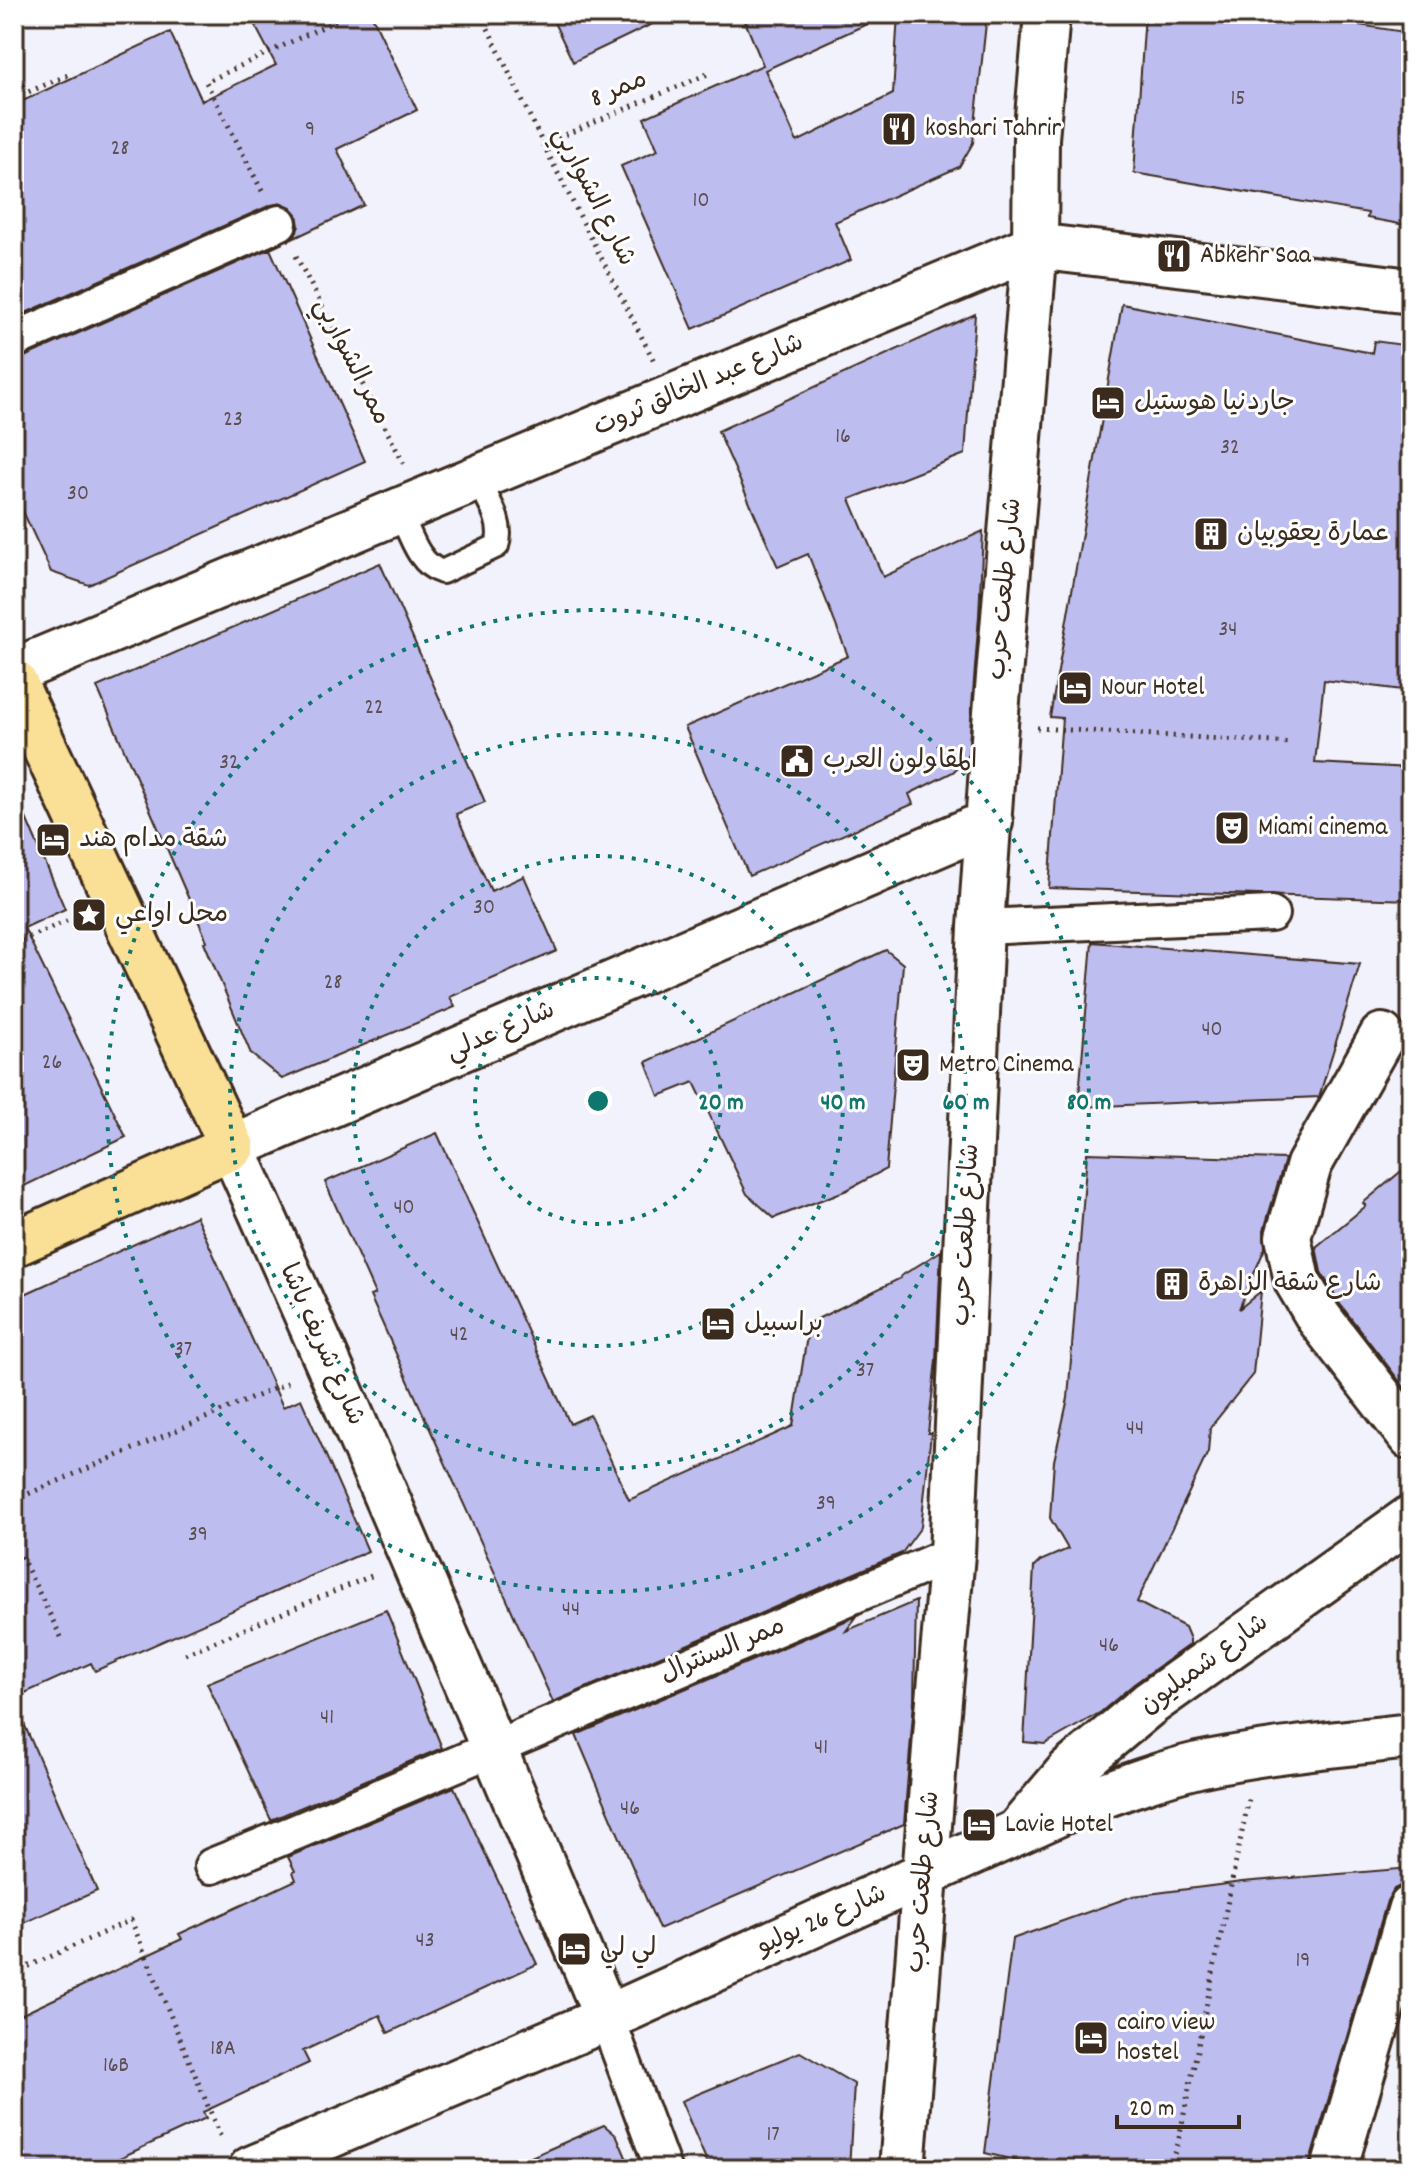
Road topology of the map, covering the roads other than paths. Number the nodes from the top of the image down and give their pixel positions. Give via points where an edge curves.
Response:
1 (1047, 14) edge
2 (279, 223) road end
3 (1035, 246) junction
4 (1411, 291) edge
5 (14, 340) edge
6 (477, 478) junction
7 (411, 505) junction
8 (14, 671) edge
9 (14, 682) edge
10 (990, 822) junction
11 (1271, 914) dead end
12 (981, 927) junction
13 (1382, 1036) dead end
14 (232, 1147) junction
15 (14, 1244) edge
16 (1411, 1437) edge
17 (1411, 1518) edge
18 (952, 1554) junction
19 (1411, 1736) edge
20 (494, 1748) junction
21 (1017, 1832) junction
22 (212, 1866) dead end
23 (925, 1874) junction
24 (1411, 1908) edge
25 (607, 2018) junction
26 (265, 2158) edge
27 (663, 2169) edge
28 (902, 2169) edge
29 (1334, 2169) edge

1 - 3 street, شارع طلعت حرب via 1036,139
2 - 5 street
3 - 4 street, شارع عبد الخالق ثروت
3 - 6 street, شارع عبد الخالق ثروت
3 - 10 street, شارع طلعت حرب
6 - 7 street, شارع عبد الخالق ثروت
6 - 7 lane via 500,525 497,546 442,572 423,561
7 - 8 street, شارع عبد الخالق ثروت
9 - 14 main road, شارع شريف باشا
10 - 12 street, شارع طلعت حرب
10 - 14 street, شارع عدلي
11 - 12 street
12 - 18 street, شارع طلعت حرب
13 - 16 street via 1309,1165 1288,1237 1297,1281 1319,1318
14 - 15 main road, شارع عدلي
14 - 20 street, شارع شريف باشا
17 - 21 street, شارع شمبليون via 1149,1704 1069,1771
18 - 20 street, ممر السنترال
18 - 23 street, شارع طلعت حرب
19 - 21 street, شارع 26 يوليو via 1195,1766 1134,1783
20 - 22 street, ممر السنترال
20 - 25 street, شارع شريف باشا
21 - 23 street, شارع 26 يوليو
23 - 25 street, شارع 26 يوليو
23 - 28 street, شارع طلعت حرب
24 - 29 street
25 - 26 street, شارع 26 يوليو
25 - 27 street

